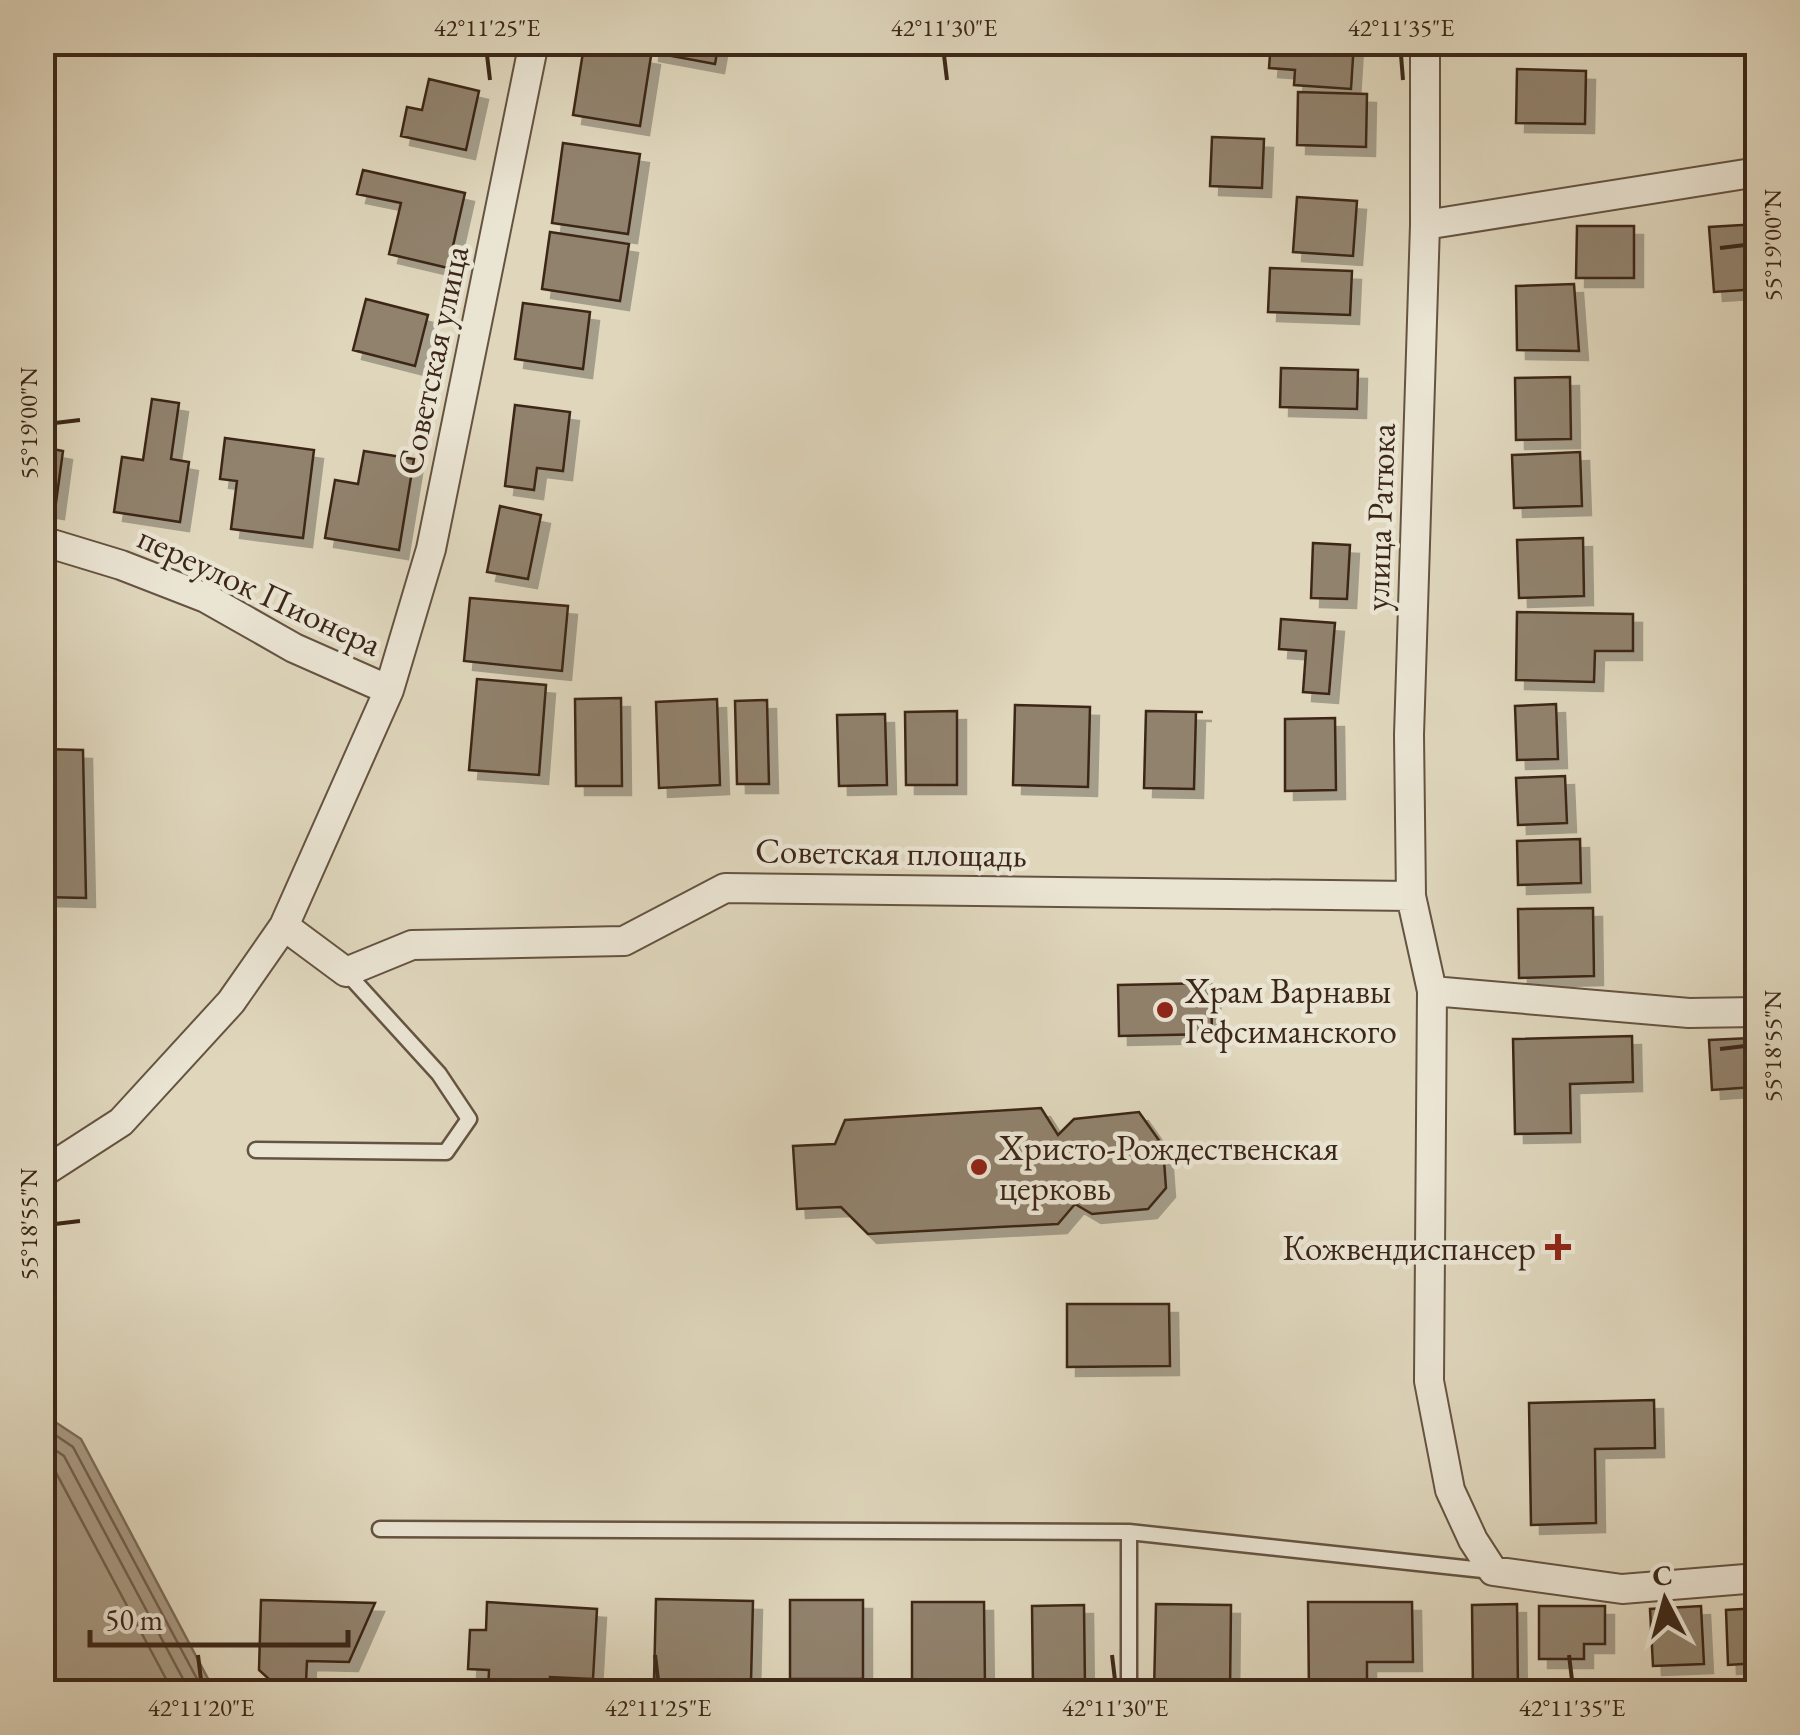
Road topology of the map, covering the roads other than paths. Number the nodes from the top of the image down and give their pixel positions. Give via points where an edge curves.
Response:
1 (534, 42) edge
2 (1425, 42) edge
3 (1758, 172) edge
4 (1426, 225) junction
5 (42, 540) edge
6 (389, 690) junction
7 (1411, 896) junction
8 (284, 926) junction
9 (346, 972) junction
10 (1432, 992) junction
11 (1758, 1012) edge
12 (256, 1150) dead end
13 (42, 1173) edge
14 (380, 1529) dead end
15 (1129, 1532) junction
16 (1493, 1571) junction
17 (1758, 1578) edge
18 (1129, 1692) edge

1 - 6 street, Советская улица via 431,549
2 - 4 street, улица Ратюка
3 - 4 street
4 - 7 street, улица Ратюка via 1409,736
5 - 6 street, переулок Пионера via 206,598 294,648
6 - 8 street, Советская улица
7 - 9 street, Советская площадь via 725,888 624,941 412,945
7 - 10 street, улица Ратюка
8 - 9 street
8 - 13 street, Советская улица via 231,1002 132,1112
9 - 12 lane via 439,1074 469,1119 446,1152
10 - 11 street via 1689,1013
10 - 16 street via 1429,1380 1450,1490
14 - 15 lane
15 - 16 lane
15 - 18 lane
16 - 17 street via 1622,1589

